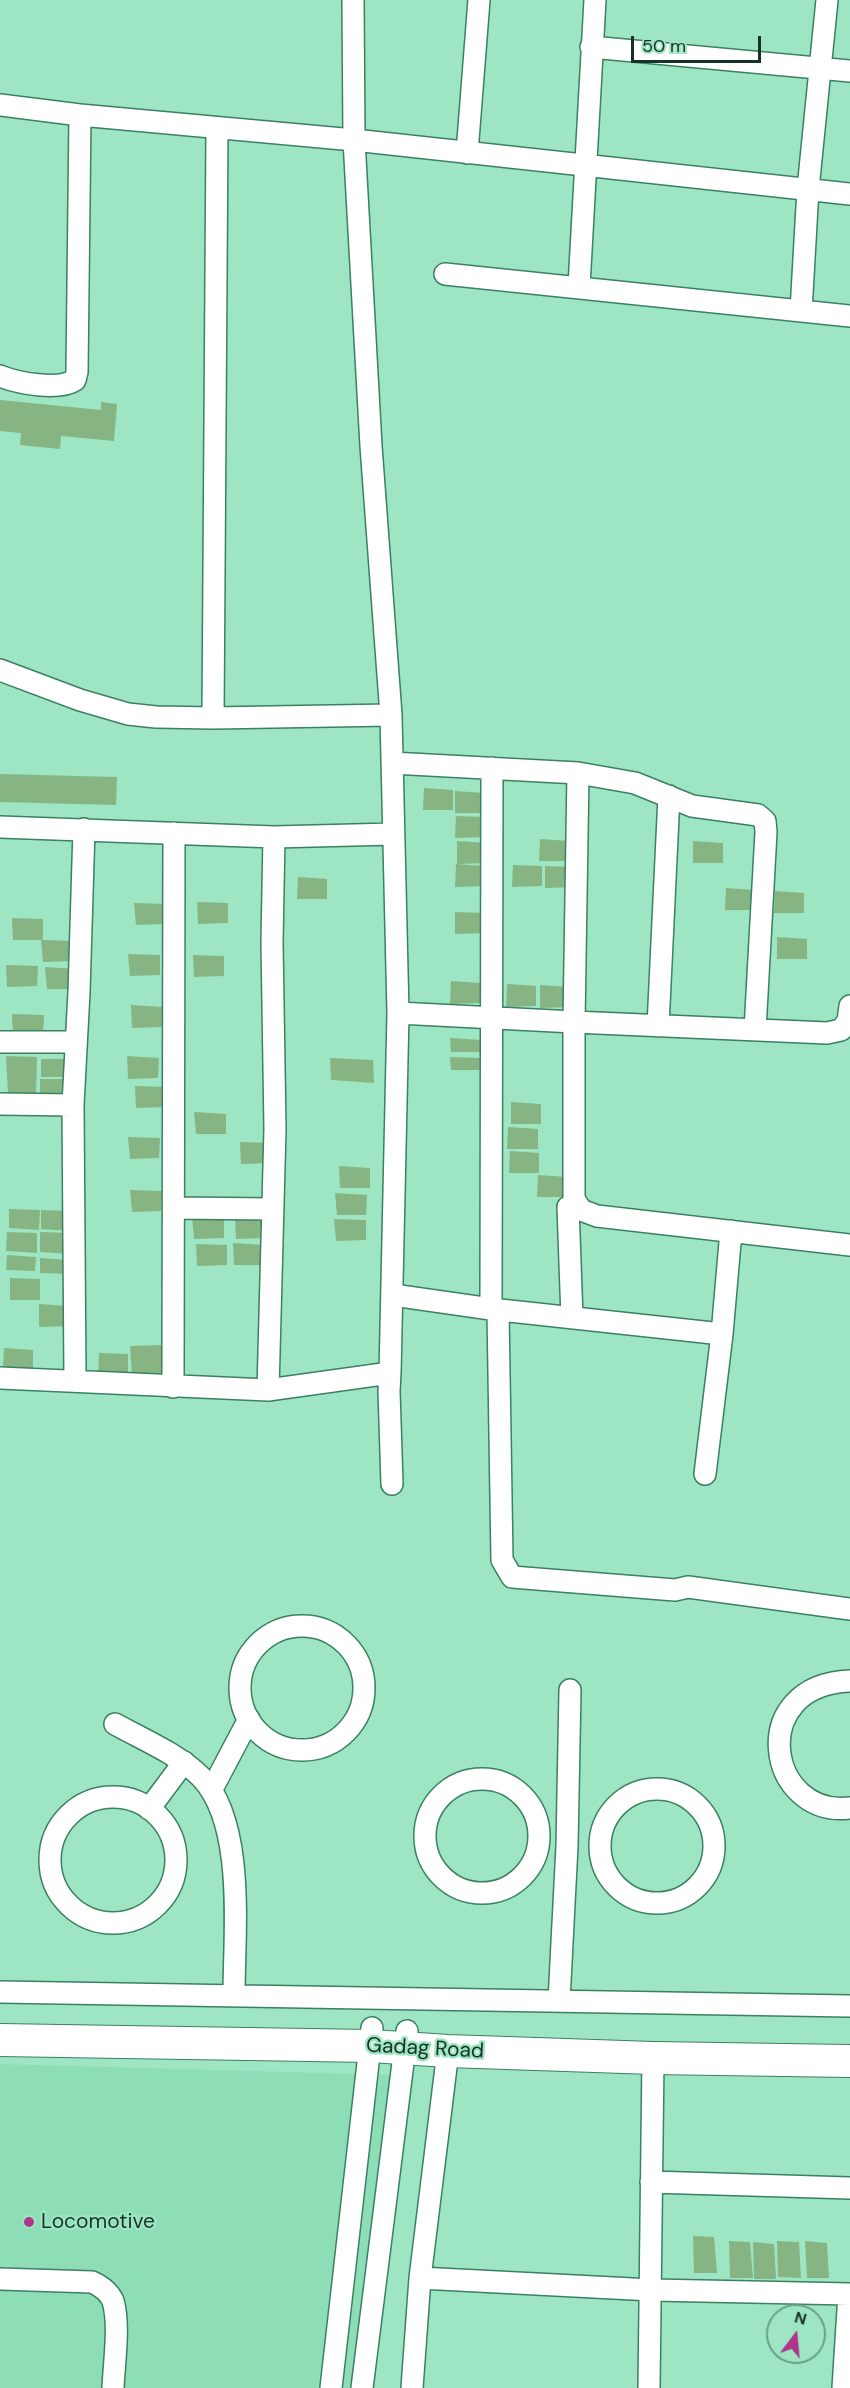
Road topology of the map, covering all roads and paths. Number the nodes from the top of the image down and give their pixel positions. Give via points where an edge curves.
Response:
1 (353, 0) edge
2 (479, 0) edge
3 (595, 0) edge
4 (827, 0) edge
5 (591, 47) junction
6 (820, 68) junction
7 (850, 71) edge
8 (0, 105) edge
9 (80, 115) junction
10 (218, 128) junction
11 (354, 140) junction
12 (467, 153) junction
13 (586, 165) junction
14 (808, 189) junction
15 (850, 194) edge
16 (445, 274) dead end
17 (579, 286) junction
18 (801, 311) junction
19 (850, 316) edge
20 (0, 376) edge
21 (0, 670) edge
22 (391, 715) junction
23 (213, 718) junction
24 (392, 763) junction
25 (492, 768) junction
26 (578, 773) junction
27 (669, 796) junction
28 (0, 827) edge
29 (84, 829) junction
30 (174, 833) junction
31 (393, 834) junction
32 (274, 837) junction
33 (850, 1006) edge
34 (398, 1013) junction
35 (492, 1018) junction
36 (574, 1022) junction
37 (658, 1026) junction
38 (756, 1030) junction
39 (0, 1042) edge
40 (76, 1042) junction
41 (0, 1104) edge
42 (73, 1105) junction
43 (568, 1207) dead end
44 (174, 1209) junction
45 (273, 1209) junction
46 (731, 1232) junction
47 (850, 1245) edge
48 (393, 1295) junction
49 (491, 1309) junction
50 (572, 1318) junction
51 (722, 1334) junction
52 (390, 1373) junction
53 (0, 1378) edge
54 (75, 1380) junction
55 (173, 1387) junction
56 (268, 1390) junction
57 (705, 1474) dead end
58 (392, 1484) dead end
59 (846, 1609) edge
60 (850, 1681) edge
61 (570, 1690) dead end
62 (249, 1719) junction
63 (115, 1724) dead end
64 (184, 1762) junction
65 (212, 1789) junction
66 (850, 1808) edge
67 (149, 1809) junction
68 (540, 1835) junction
69 (599, 1845) junction
70 (567, 1846) junction
71 (0, 1992) edge
72 (234, 1995) junction
73 (559, 2001) junction
74 (850, 2006) edge
75 (0, 2022) edge
76 (372, 2037) junction
77 (0, 2040) edge
78 (406, 2040) junction
79 (850, 2043) edge
80 (448, 2051) junction
81 (653, 2058) junction
82 (850, 2061) edge
83 (651, 2182) junction
84 (850, 2187) edge
85 (420, 2278) junction
86 (0, 2279) edge
87 (652, 2290) junction
88 (850, 2294) edge
89 (846, 2381) edge
90 (113, 2388) edge
91 (331, 2388) edge
92 (362, 2388) edge
93 (412, 2388) edge
94 (649, 2388) edge

1 - 11 street
2 - 12 street
3 - 5 street
4 - 6 street
5 - 6 street
5 - 13 street
6 - 7 street
6 - 14 street
8 - 9 street
9 - 10 street
9 - 20 street via 75,380 62,385 27,384
10 - 11 street
10 - 23 street
11 - 12 street
11 - 22 street
12 - 13 street
13 - 14 street
13 - 17 street
14 - 15 street
14 - 18 street
16 - 17 street
17 - 18 street
18 - 19 street
21 - 23 street via 128,714
22 - 23 street
22 - 24 street
24 - 25 street
24 - 31 street
25 - 26 street
25 - 35 street
26 - 27 street via 635,783
26 - 36 street
27 - 37 street
27 - 38 street via 692,806 758,815 765,821
28 - 29 street
29 - 30 street
29 - 40 street
30 - 32 street
30 - 44 street
31 - 32 street
31 - 34 street
32 - 45 street
33 - 38 street via 848,1021 841,1030
34 - 35 street
34 - 48 street
35 - 36 street
35 - 49 street
36 - 37 street
36 - 46 street via 573,1199 581,1210 597,1216
37 - 38 street
39 - 40 street
40 - 42 street
41 - 42 street
42 - 54 street
43 - 50 street
44 - 45 street
44 - 55 street
45 - 56 street
46 - 47 street
46 - 51 street
48 - 49 street
48 - 52 street
49 - 50 street
49 - 59 street via 498,1311 502,1560 512,1577 675,1590 688,1587
50 - 51 street
51 - 57 street
52 - 56 street
52 - 58 street
53 - 54 street
54 - 55 street
55 - 56 street
60 - 66 street via 830,1682 803,1694 788,1711 778,1744 782,1766 804,1796 825,1806
61 - 70 street
62 - 62 street via 242,1708 240,1676 248,1655 262,1639 289,1627 310,1626 331,1633 349,1647 360,1666 365,1687 362,1707 351,1726 327,1745 305,1750 284,1748 264,1738
62 - 65 street
63 - 64 street
64 - 65 street
64 - 67 street
65 - 72 street via 223,1810 235,1876
67 - 67 street via 162,1818 174,1837 178,1859 175,1880 165,1899 139,1919 117,1924 95,1921 75,1911 53,1881 49,1859 59,1827 73,1810 100,1797 123,1797
68 - 68 street via 537,1854 528,1871 505,1889 486,1894 466,1891 438,1873 428,1855 425,1835 433,1806 446,1791 471,1780 491,1779 510,1785 526,1798
68 - 70 street
69 - 69 street via 608,1816 621,1802 646,1790 665,1789 684,1796 700,1809 711,1826 715,1845 712,1864 703,1881 680,1899 660,1903 640,1901 622,1892 603,1865
69 - 70 street
70 - 73 street
71 - 72 street
72 - 73 street
73 - 74 street
75 - 76 highway, Gadag Road
76 - 77 highway, Gadag Road
76 - 78 highway, Gadag Road
76 - 91 street
78 - 79 highway, Gadag Road
78 - 80 highway, Gadag Road
78 - 92 street
80 - 81 highway, Gadag Road
80 - 85 street
81 - 82 highway, Gadag Road
81 - 83 street
83 - 84 street
83 - 87 street
85 - 87 street
85 - 93 street
86 - 90 street via 92,2282 103,2287 112,2300 116,2321
87 - 88 street
87 - 94 street
88 - 89 street

